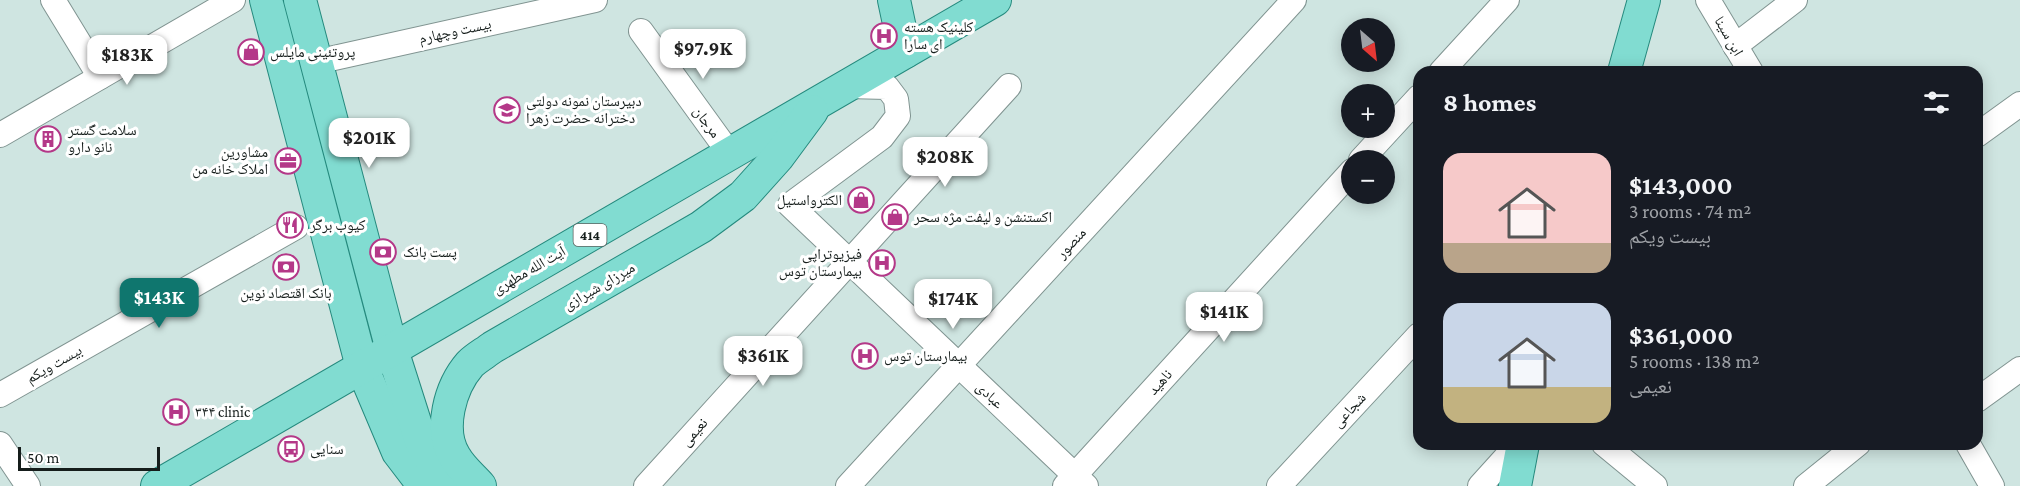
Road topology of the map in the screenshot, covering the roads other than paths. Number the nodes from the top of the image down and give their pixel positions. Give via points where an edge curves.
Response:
1 (53, 0) edge
2 (233, 0) edge
3 (266, 0) edge
4 (300, 0) edge
5 (595, 0) edge
6 (894, 0) edge
7 (995, 0) edge
8 (1294, 0) edge
9 (1507, 0) edge
10 (1644, 0) edge
11 (1708, 0) edge
12 (1795, 0) edge
13 (641, 32) dead end
14 (1735, 46) junction
15 (905, 52) junction
16 (316, 62) junction
17 (1447, 66) edge
18 (1626, 66) edge
19 (1747, 66) edge
20 (100, 77) junction
21 (847, 86) junction
22 (1009, 86) dead end
23 (818, 103) junction
24 (1413, 104) edge
25 (2020, 104) edge
26 (1983, 131) edge
27 (0, 135) edge
28 (1370, 150) edge
29 (730, 154) junction
30 (1341, 183) edge
31 (296, 227) dead end
32 (849, 261) junction
33 (1413, 341) edge
34 (392, 350) junction
35 (959, 365) junction
36 (362, 367) junction
37 (2020, 369) edge
38 (0, 395) edge
39 (1983, 396) edge
40 (0, 444) edge
41 (1515, 450) edge
42 (1520, 450) edge
43 (1611, 450) edge
44 (1851, 450) edge
45 (1971, 450) edge
46 (1075, 482) edge
47 (28, 486) edge
48 (157, 486) edge
49 (424, 486) edge
50 (453, 486) edge
51 (480, 486) edge
52 (646, 486) edge
53 (848, 486) edge
54 (1279, 486) edge
55 (1480, 486) edge
56 (1515, 486) edge
57 (1655, 486) edge
58 (1806, 486) edge
59 (1992, 486) edge

1 - 20 street
2 - 20 street
3 - 36 main road
4 - 16 main road
5 - 16 street, بیست وچهارم
6 - 15 main road
7 - 15 main road, آیت الله مطهری / 414
8 - 35 street, منصور
9 - 17 street
10 - 18 main road
11 - 14 street, ابن سینا
12 - 14 street
13 - 29 street, مرجان
14 - 19 street, ابن سینا
15 - 21 main road, آیت الله مطهری / 414
16 - 34 main road
20 - 27 street
21 - 23 main road, آیت الله مطهری / 414
21 - 32 street, عبادی via 887,87 896,99 898,116 882,137 790,205
22 - 32 street, نعیمی
23 - 29 main road, آیت الله مطهری / 414
23 - 51 main road, میرزای شیرازی via 778,157 727,208 471,363 450,401 449,441 454,457
24 - 28 street
25 - 26 street
29 - 34 main road, آیت الله مطهری / 414
30 - 46 street, ناهید
31 - 38 street, بیست ویکم
32 - 35 street, عبادی
32 - 52 street, نعیمی
33 - 54 street, شجاعی
34 - 36 main road, آیت الله مطهری / 414
34 - 50 main road via 421,441
35 - 46 street, عبادی
35 - 53 street, منصور
36 - 48 main road, آیت الله مطهری / 414
36 - 49 main road via 398,452
37 - 39 street
40 - 47 street
41 - 55 street
42 - 56 main road
43 - 57 street
44 - 58 street
45 - 59 street

